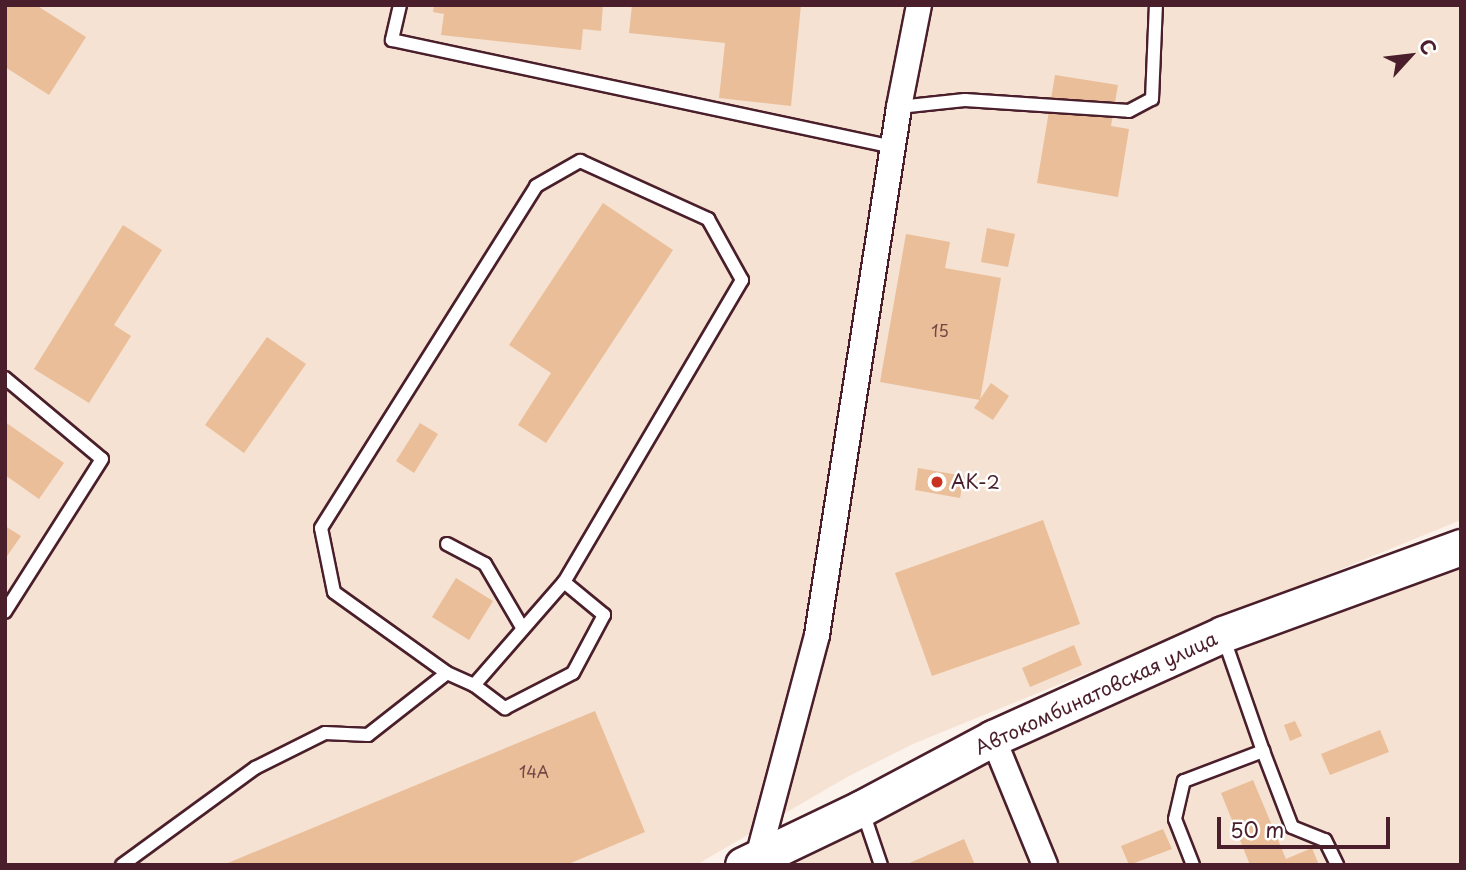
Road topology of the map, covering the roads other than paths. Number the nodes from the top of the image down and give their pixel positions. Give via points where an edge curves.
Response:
1 (400, 5) edge
2 (919, 5) edge
3 (1157, 5) edge
4 (899, 107) junction
5 (892, 147) junction
6 (5, 378) edge
7 (447, 544) dead end
8 (1461, 547) edge
9 (564, 582) junction
10 (5, 612) edge
11 (523, 629) junction
12 (1223, 634) junction
13 (447, 673) junction
14 (474, 685) junction
15 (993, 738) junction
16 (1263, 751) junction
17 (862, 808) junction
18 (750, 861) edge
19 (122, 865) edge
20 (881, 865) edge
21 (1045, 865) edge
22 (1194, 865) edge
23 (1337, 865) edge

1 - 5 lane via 392,40
2 - 4 street
3 - 4 lane via 1152,99 1129,111 965,100
4 - 5 street
5 - 18 street via 817,635
6 - 10 lane via 102,460
7 - 11 lane via 485,564
8 - 12 street, Автокомбинатовская улица
9 - 11 lane
9 - 13 lane via 742,279 708,219 580,161 536,187 321,528 334,592
9 - 14 lane via 604,615 573,673 505,708
11 - 14 lane
12 - 15 street, Автокомбинатовская улица
12 - 16 lane
13 - 14 lane
13 - 19 lane via 368,735 325,733 255,768
15 - 17 street, Автокомбинатовская улица
15 - 21 street
16 - 22 lane via 1184,781 1175,819
16 - 23 lane via 1292,827 1325,840
17 - 18 street, Автокомбинатовская улица
17 - 20 lane

